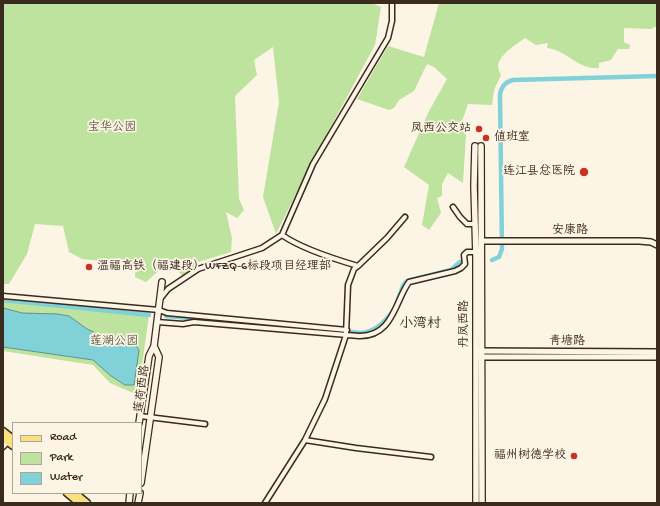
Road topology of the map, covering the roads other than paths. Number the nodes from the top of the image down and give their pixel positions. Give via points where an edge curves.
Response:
1 (392, 3) edge
2 (453, 207) dead end
3 (405, 217) dead end
4 (474, 224) junction
5 (282, 234) junction
6 (481, 241) junction
7 (657, 245) edge
8 (476, 252) junction
9 (358, 266) junction
10 (162, 282) dead end
11 (3, 296) edge
12 (160, 300) junction
13 (159, 310) junction
14 (157, 322) junction
15 (346, 332) junction
16 (154, 346) junction
17 (657, 352) edge
18 (479, 354) junction
19 (657, 357) edge
20 (140, 416) junction
21 (150, 417) junction
22 (139, 422) edge
23 (205, 424) dead end
24 (3, 431) edge
25 (305, 440) junction
26 (7, 441) edge
27 (431, 457) dead end
28 (142, 476) edge
29 (69, 494) edge
30 (76, 494) edge
31 (79, 503) edge
32 (87, 503) edge
33 (265, 503) edge
34 (476, 503) edge
35 (482, 503) edge

1 - 5 street via 392,21 388,38 314,164
2 - 4 street via 467,224
3 - 9 street
4 - 6 main road, 丹凤西路 via 478,146
4 - 8 main road, 丹凤西路
5 - 9 street via 297,243
5 - 12 street via 262,248 198,269 168,289
6 - 7 street, 安康路 via 639,241
6 - 18 main road, 丹凤西路
8 - 15 street via 467,252 464,255 465,264 457,270 409,282 394,314 378,331 365,336
8 - 18 main road, 丹凤西路
9 - 15 street via 354,269 348,285
10 - 12 main road, 莲荷西路
11 - 13 street
12 - 13 main road, 莲荷西路
13 - 14 main road, 莲荷西路
13 - 15 street via 167,313
14 - 15 street
14 - 16 main road, 莲荷西路
15 - 25 street via 325,399
16 - 20 main road, 莲荷西路 via 149,356
16 - 21 main road, 莲荷西路 via 159,357
17 - 18 street, 青塘路
18 - 19 street, 青塘路
18 - 34 main road, 丹凤西路
18 - 35 main road, 丹凤西路
20 - 21 street
20 - 22 main road, 莲荷西路
21 - 23 street
21 - 28 main road, 莲荷西路
24 - 26 main road
25 - 27 street
25 - 33 street
29 - 31 main road
30 - 32 main road

